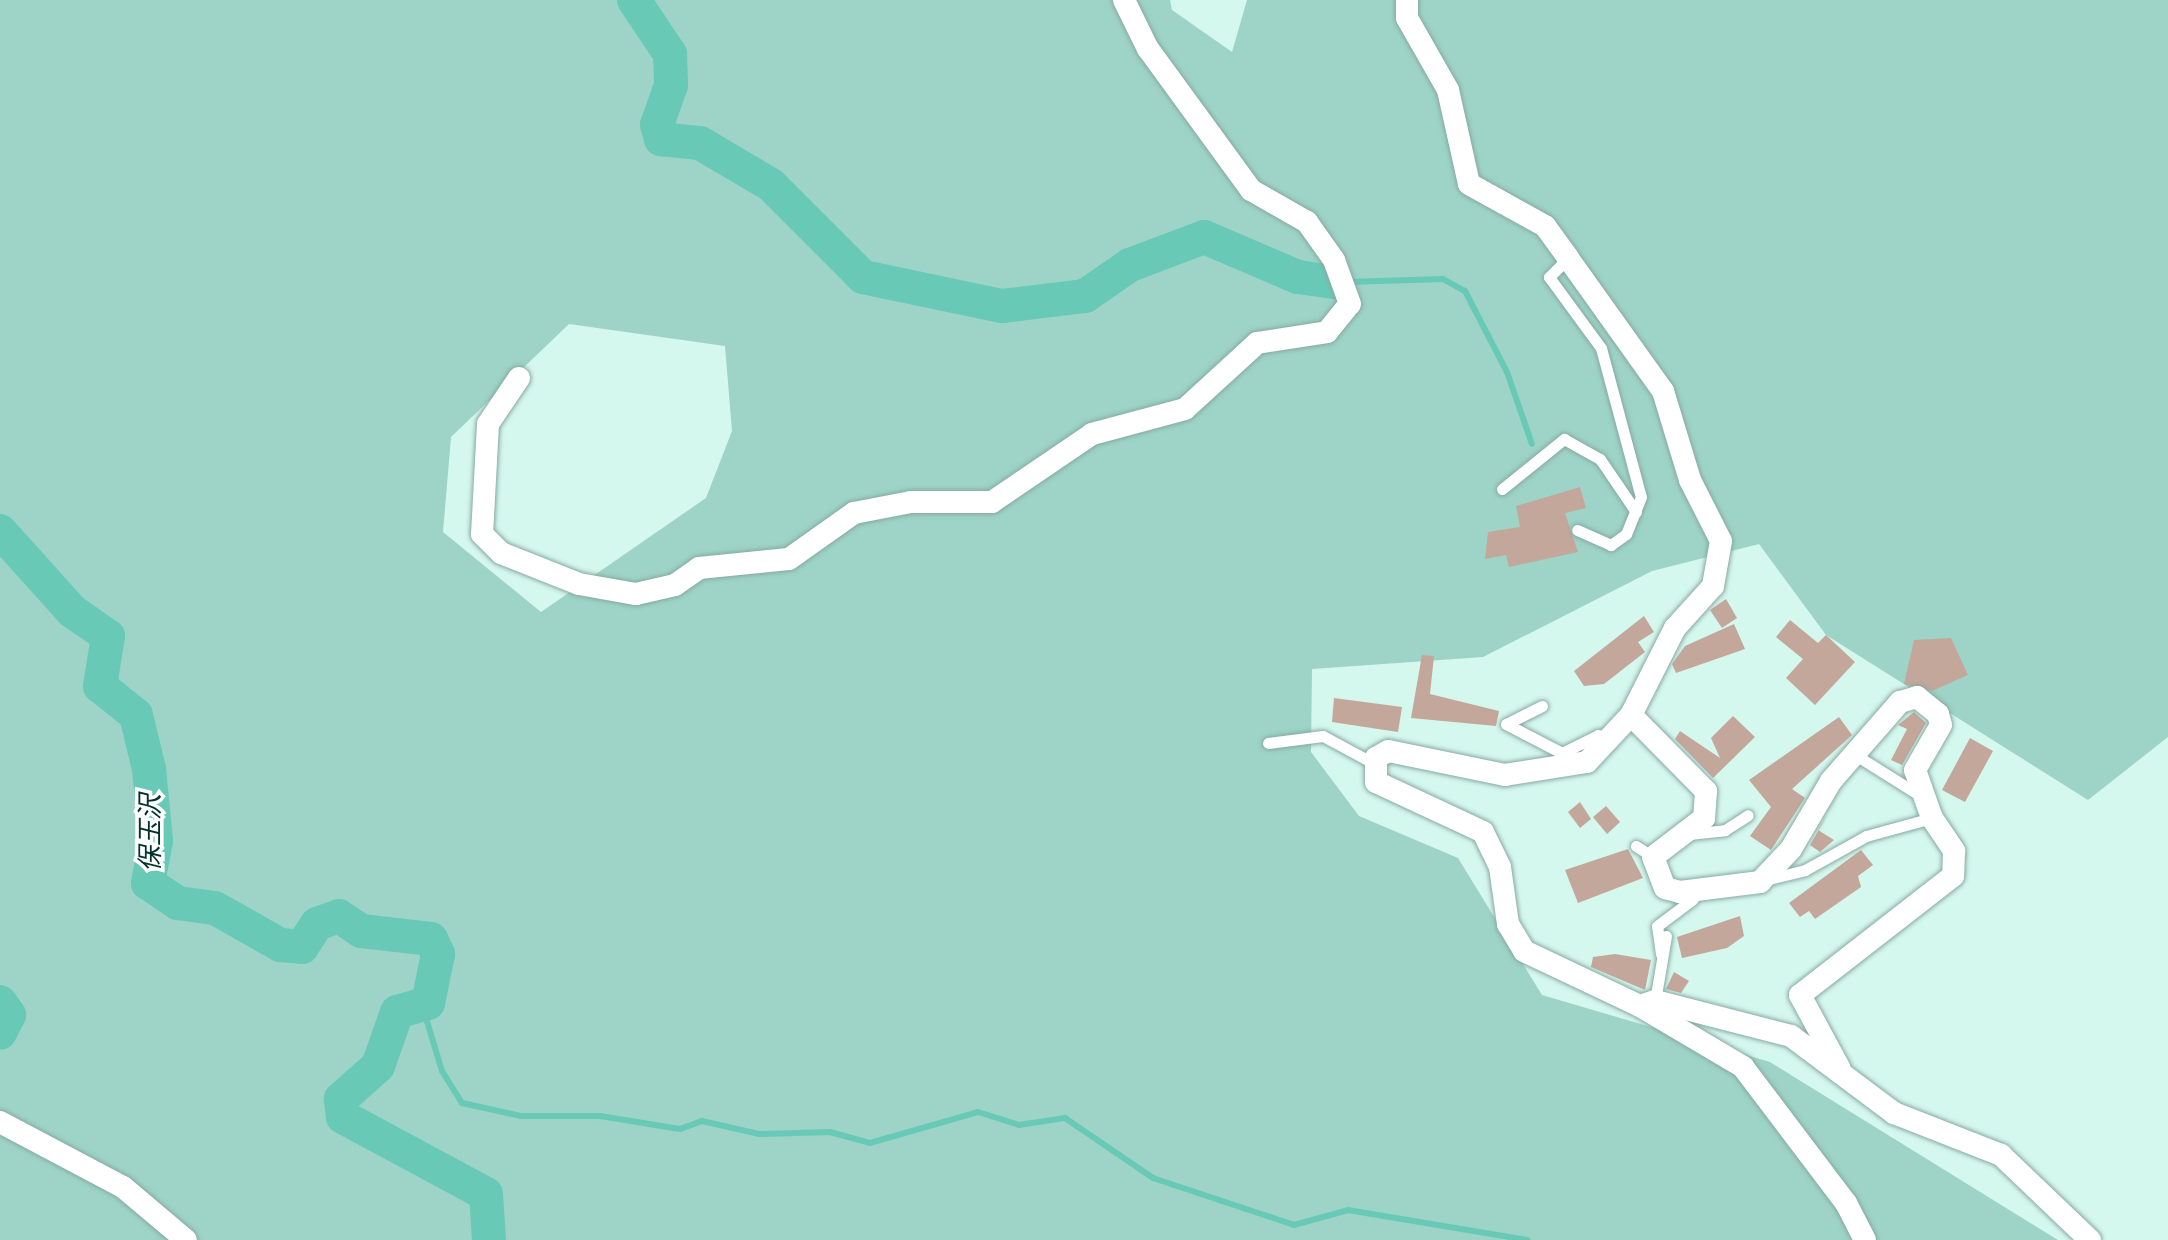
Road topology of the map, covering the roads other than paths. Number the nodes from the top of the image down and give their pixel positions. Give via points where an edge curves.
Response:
1 (1124, 0) edge
2 (1407, 0) edge
3 (1568, 258) junction
4 (519, 378) dead end
5 (1502, 489) dead end
6 (1636, 512) junction
7 (1577, 530) dead end
8 (1542, 706) dead end
9 (1631, 715) junction
10 (1268, 743) dead end
11 (1607, 744) junction
12 (1854, 753) junction
13 (1375, 764) junction
14 (1927, 808) junction
15 (1748, 815) dead end
16 (1684, 834) junction
17 (1760, 882) junction
18 (1717, 887) junction
19 (1666, 936) dead end
20 (1661, 954) junction
21 (1647, 1004) junction
22 (1840, 1069) junction
23 (0, 1122) edge
24 (186, 1240) edge
25 (1865, 1240) edge
26 (2090, 1240) edge

1 - 4 street via 1148,49 1251,190 1307,222 1334,260 1350,304 1327,332 1257,343 1185,409 1092,434 992,502 911,502 854,513 789,559 699,568 675,585 636,594 540,569 501,553 482,534 488,424
2 - 3 street via 1407,18 1448,90 1469,184 1545,226
3 - 6 lane via 1549,277 1601,348 1632,448 1641,497
3 - 9 street via 1663,391 1690,480 1721,541 1713,586 1675,628
5 - 6 lane via 1564,439 1600,459
6 - 7 lane via 1626,534 1611,545
8 - 11 lane via 1506,724 1562,753 1598,735
9 - 11 street
9 - 16 street via 1701,779 1708,805
10 - 13 lane via 1323,736
11 - 13 street via 1587,762 1505,775 1388,751
12 - 14 lane
12 - 14 street via 1900,702 1926,701 1941,725 1915,770
12 - 17 street
13 - 21 street via 1376,782 1389,794 1428,802 1483,832 1500,867 1508,924 1524,951
14 - 17 lane via 1805,870
14 - 22 street via 1954,851 1950,880 1800,995
15 - 16 lane via 1725,830
16 - 18 street via 1645,852 1665,888
17 - 18 street
18 - 20 lane via 1716,897 1685,900 1657,926
19 - 20 lane
20 - 21 lane
21 - 22 street via 1791,1036
21 - 25 street via 1743,1067 1846,1203
22 - 26 street via 1894,1113 2001,1155
23 - 24 street via 123,1187

